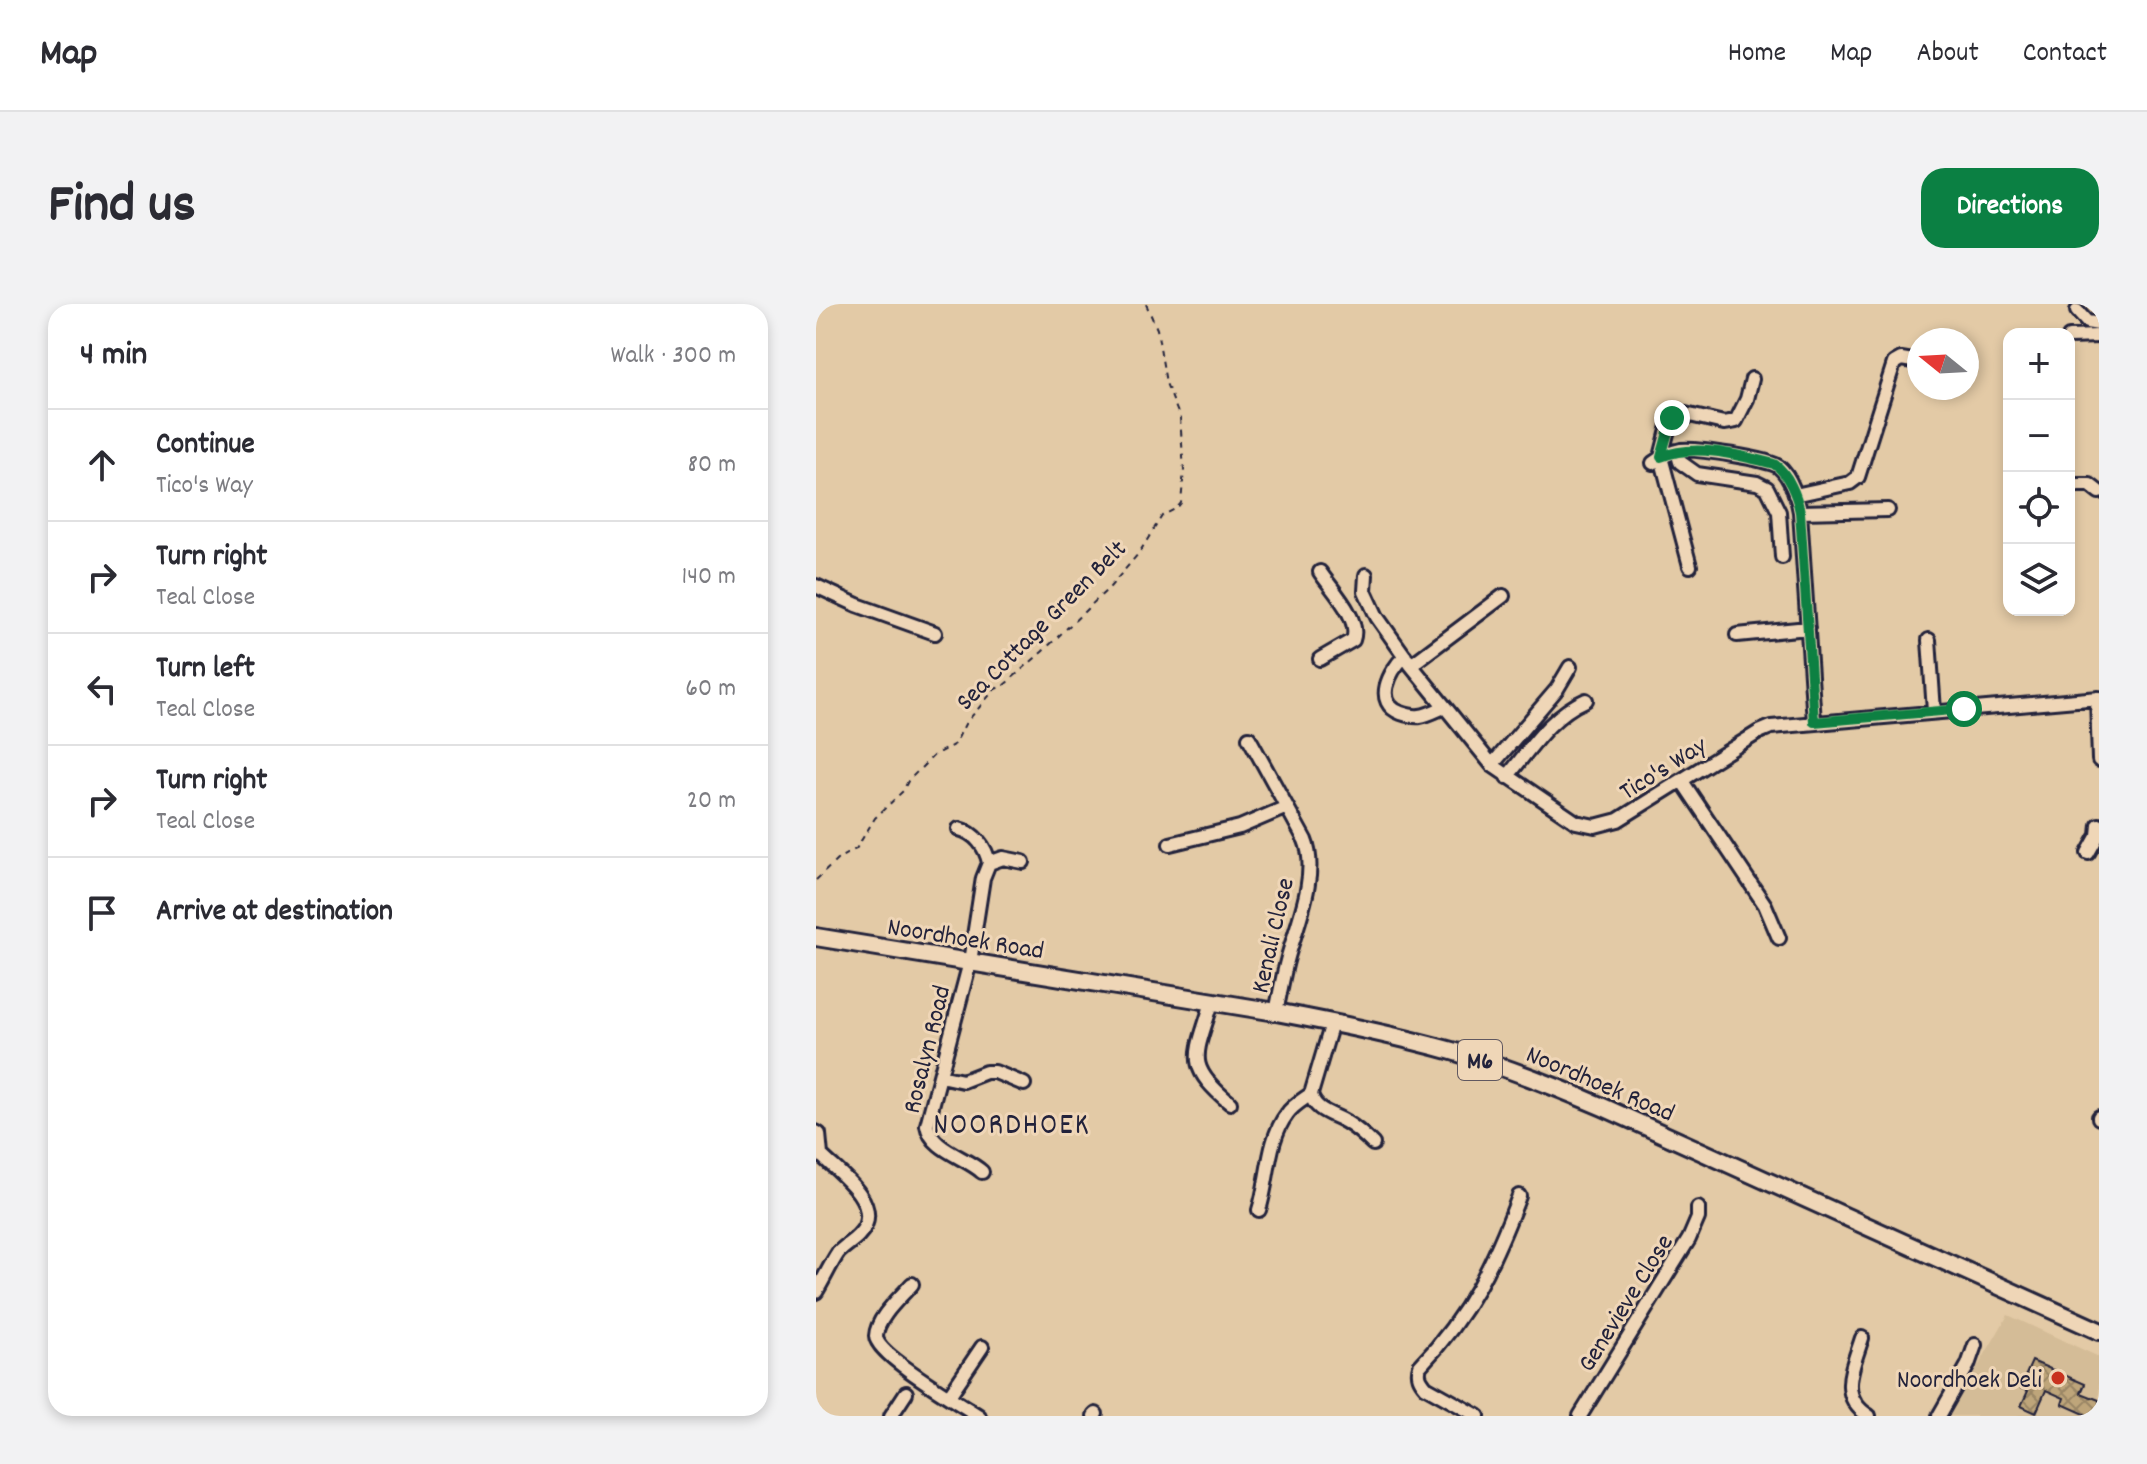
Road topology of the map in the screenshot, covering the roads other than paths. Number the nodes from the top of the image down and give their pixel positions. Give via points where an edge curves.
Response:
1 (2077, 311) dead end
2 (2099, 324) edge
3 (2099, 336) edge
4 (2075, 337) edge
5 (1907, 360) edge
6 (1752, 379) dead end
7 (1677, 451) junction
8 (1657, 460) junction
9 (2075, 485) edge
10 (2099, 492) edge
11 (1795, 495) junction
12 (1888, 510) dead end
13 (1800, 512) junction
14 (1782, 557) dead end
15 (1690, 566) dead end
16 (1320, 572) dead end
17 (1366, 575) dead end
18 (816, 586) edge
19 (1503, 596) dead end
20 (1372, 609) junction
21 (1352, 620) junction
22 (1808, 628) junction
23 (935, 633) dead end
24 (1737, 635) dead end
25 (1929, 640) dead end
26 (1320, 659) dead end
27 (1408, 661) junction
28 (1570, 667) dead end
29 (2098, 698) edge
30 (1586, 700) dead end
31 (1444, 707) junction
32 (1934, 711) junction
33 (1814, 722) junction
34 (1249, 738) dead end
35 (2099, 760) edge
36 (1492, 765) junction
37 (1507, 777) junction
38 (1682, 781) junction
39 (1287, 807) junction
40 (2099, 825) edge
41 (959, 829) dead end
42 (1170, 844) dead end
43 (2088, 853) dead end
44 (1023, 862) dead end
45 (989, 863) junction
46 (816, 937) edge
47 (1779, 938) dead end
48 (970, 962) junction
49 (1212, 1002) junction
50 (1276, 1012) junction
51 (1332, 1023) junction
52 (940, 1076) junction
53 (1024, 1084) dead end
54 (1311, 1094) junction
55 (1230, 1103) dead end
56 (816, 1132) edge
57 (1373, 1144) dead end
58 (982, 1172) dead end
59 (1519, 1196) dead end
60 (1698, 1208) dead end
61 (1259, 1210) dead end
62 (912, 1284) dead end
63 (816, 1292) edge
64 (2099, 1331) edge
65 (1862, 1338) dead end
66 (1975, 1345) dead end
67 (982, 1347) dead end
68 (906, 1393) dead end
69 (949, 1396) junction
70 (891, 1416) edge
71 (979, 1416) edge
72 (1478, 1416) edge
73 (1580, 1416) edge
74 (1869, 1416) edge
75 (1939, 1416) edge

1 - 2 street via 2087,322
3 - 4 street
5 - 11 street via 1894,363 1858,477
6 - 8 street via 1736,421 1676,414
7 - 8 street
7 - 11 street via 1774,464
7 - 14 street via 1680,462 1697,474 1767,488 1779,512
8 - 15 street
9 - 10 street via 2090,485
11 - 13 street
12 - 13 street
13 - 22 street
16 - 21 street
17 - 20 street, Tico's Way
18 - 23 street
19 - 27 street
20 - 21 street
20 - 27 street, Tico's Way
21 - 26 street via 1353,640
22 - 24 street
22 - 33 street
25 - 32 street
27 - 31 street, Tico's Way
27 - 31 street via 1390,674 1388,704 1414,716
28 - 36 street
29 - 32 street, Tico's Way
29 - 35 street
30 - 37 street via 1554,721
31 - 36 street, Tico's Way
32 - 33 street, Tico's Way
33 - 38 street, Tico's Way via 1759,732
34 - 39 street, Kenali Close
36 - 37 street, Tico's Way
37 - 38 street, Tico's Way via 1565,816 1595,826 1618,820
38 - 47 street via 1765,905
39 - 42 street via 1240,827
39 - 50 street, Kenali Close via 1308,847 1309,865
40 - 43 street
41 - 45 street via 980,843
44 - 45 street via 1003,858
45 - 48 street, Rosalyn Road
46 - 48 main road, Noordhoek Road / M6
48 - 49 main road, Noordhoek Road / M6
48 - 52 street, Rosalyn Road
49 - 50 main road, Noordhoek Road / M6
49 - 55 street via 1197,1062 1206,1082
50 - 51 main road, Noordhoek Road / M6
51 - 54 street
51 - 64 main road, Noordhoek Road / M6 via 1453,1052 1546,1083
52 - 53 street via 963,1081 991,1071
52 - 58 street, Rosalyn Road via 928,1131 936,1143
54 - 57 street via 1317,1107
54 - 61 street via 1284,1118
56 - 63 street via 821,1155 856,1189 867,1216
59 - 72 street via 1476,1294 1418,1371 1426,1387
60 - 73 street, Genevieve Close via 1689,1239
62 - 69 street via 876,1335 893,1358
65 - 74 street via 1850,1393 1854,1405
66 - 75 street
67 - 69 street
68 - 70 street
69 - 71 street

